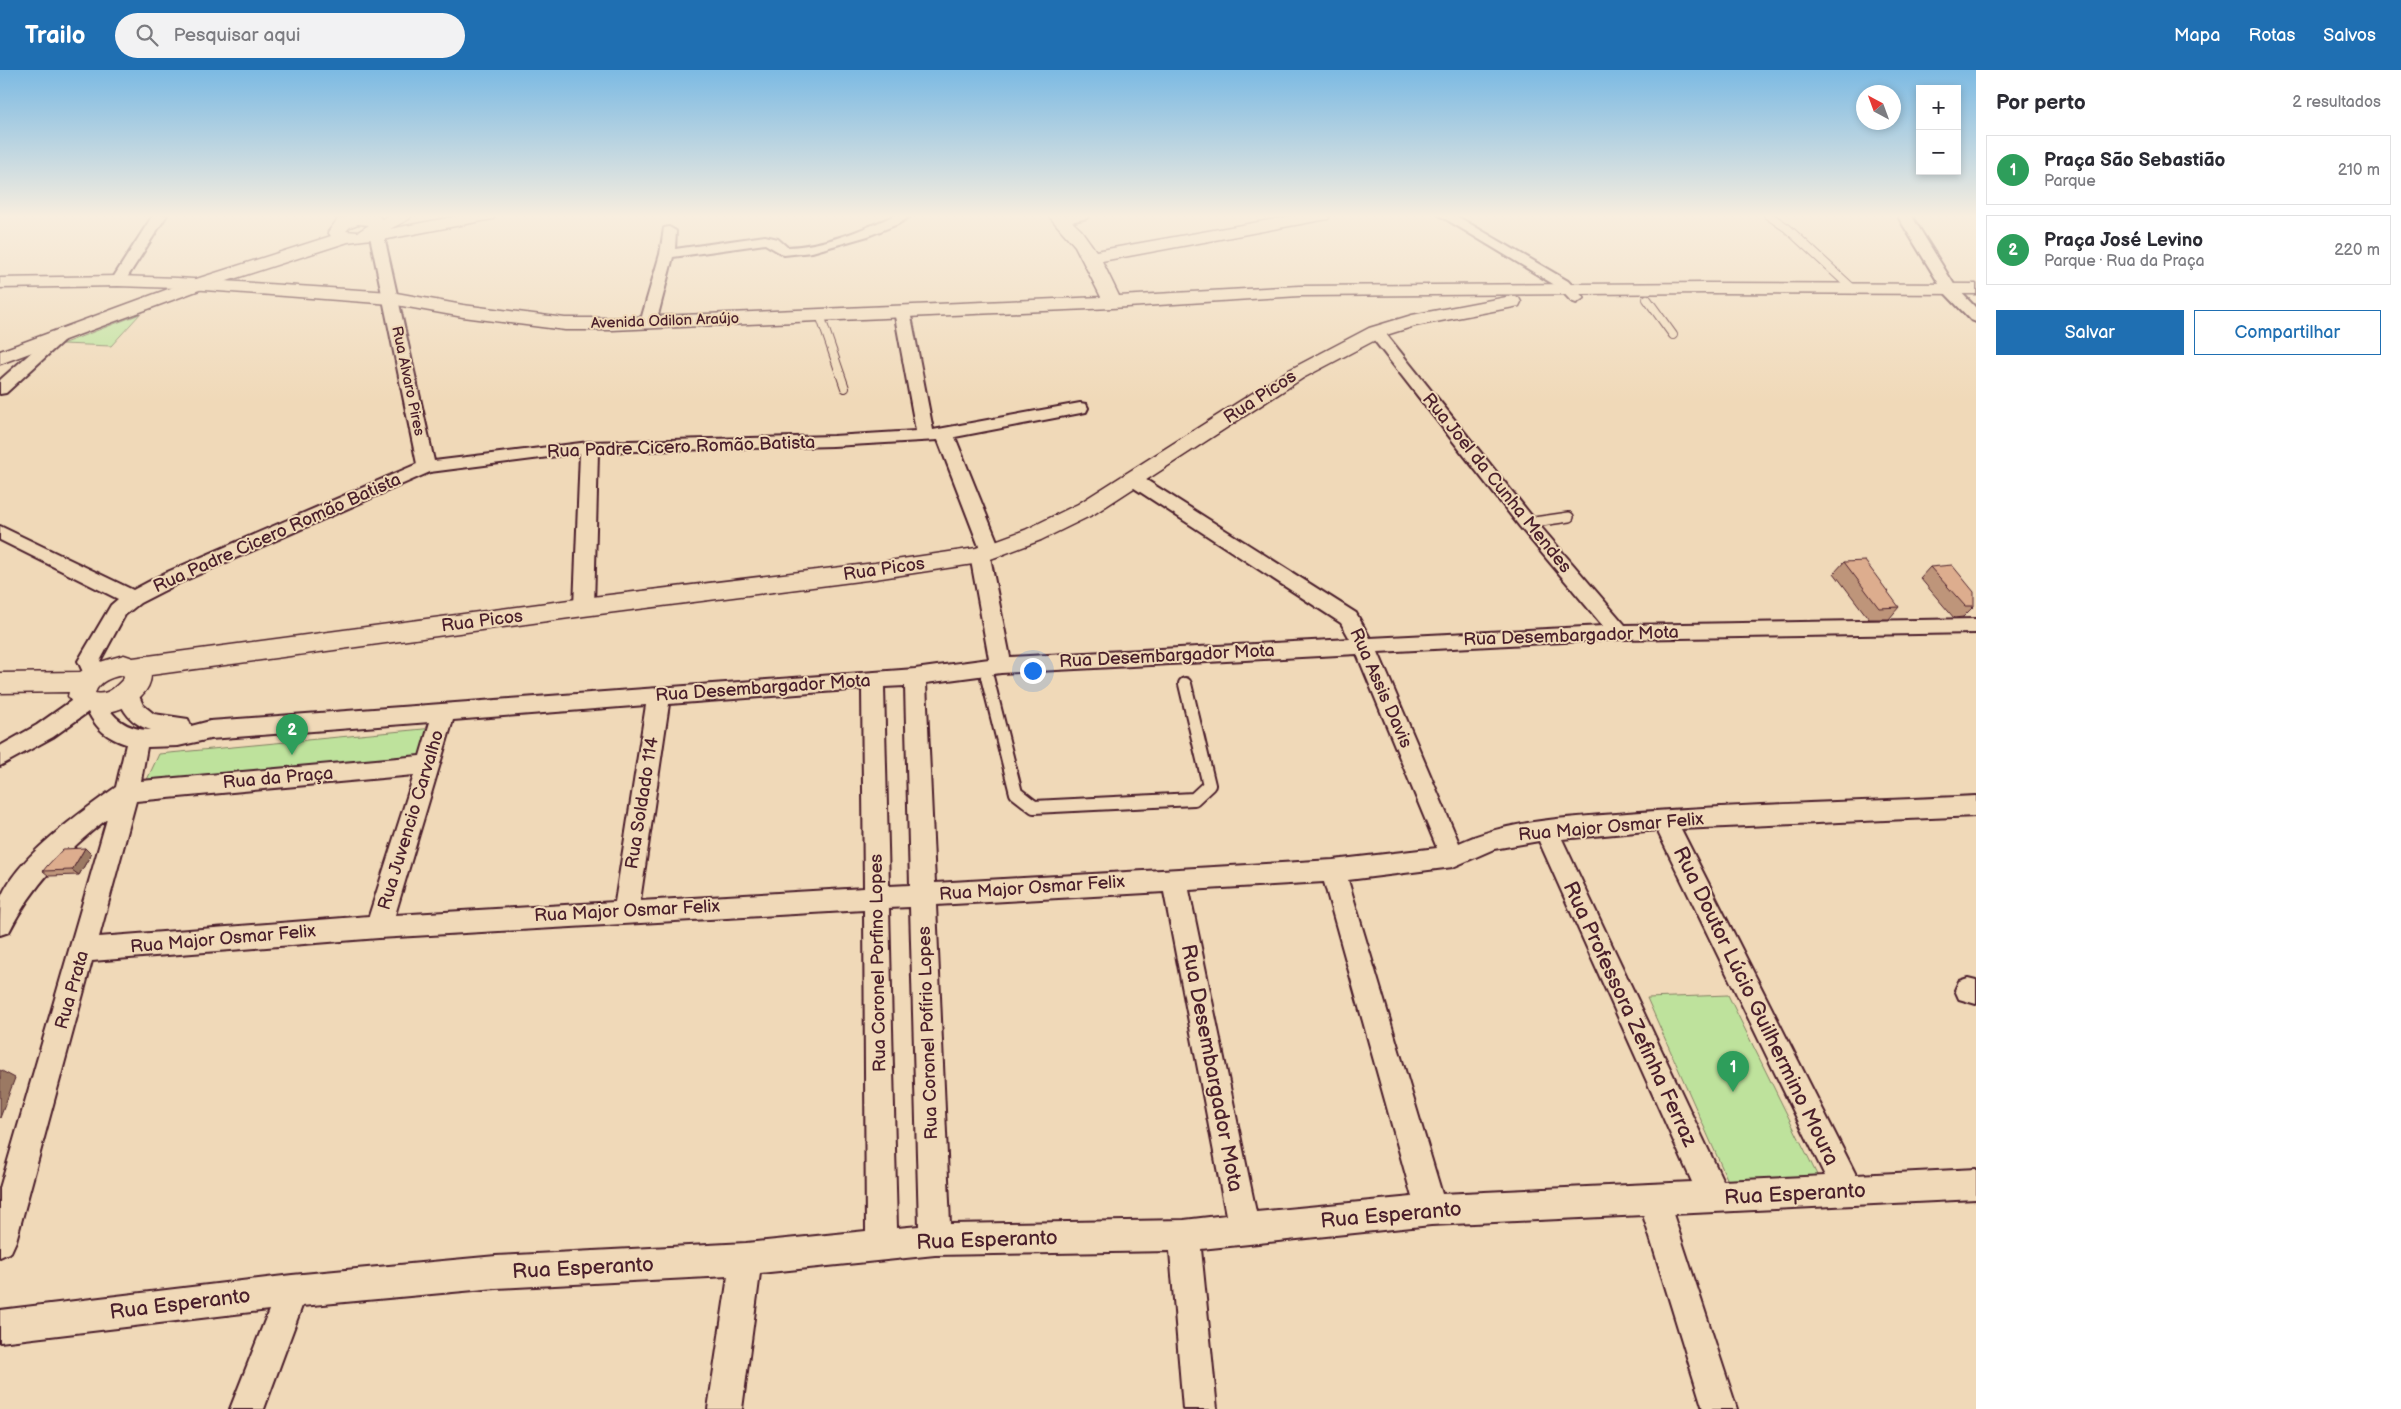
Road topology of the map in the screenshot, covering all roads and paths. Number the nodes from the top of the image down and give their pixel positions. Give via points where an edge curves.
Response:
1 (120, 277) edge
2 (206, 277) edge
3 (383, 277) edge
4 (661, 277) edge
5 (1101, 277) edge
6 (1552, 277) edge
7 (1840, 277) edge
8 (1949, 277) edge
9 (118, 281) junction
10 (0, 284) edge
11 (186, 284) junction
12 (1853, 289) junction
13 (1976, 289) edge
14 (1572, 294) junction
15 (1962, 296) edge
16 (391, 298) junction
17 (1647, 299) junction
18 (1112, 302) junction
19 (902, 311) junction
20 (820, 315) junction
21 (1976, 317) edge
22 (648, 323) junction
23 (1376, 332) junction
24 (1673, 335) dead end
25 (58, 337) junction
26 (0, 347) edge
27 (0, 358) edge
28 (845, 388) dead end
29 (0, 389) edge
30 (1080, 408) dead end
31 (925, 434) junction
32 (945, 434) junction
33 (589, 447) junction
34 (426, 467) junction
35 (1134, 480) junction
36 (1569, 517) dead end
37 (1527, 523) junction
38 (0, 532) edge
39 (986, 553) junction
40 (133, 598) junction
41 (584, 607) junction
42 (1976, 626) edge
43 (1620, 632) junction
44 (1364, 646) junction
45 (994, 666) junction
46 (133, 668) junction
47 (915, 677) junction
48 (873, 680) junction
49 (0, 683) edge
50 (1185, 684) dead end
51 (92, 690) junction
52 (127, 693) junction
53 (659, 695) junction
54 (444, 713) junction
55 (210, 730) junction
56 (138, 738) junction
57 (0, 757) edge
58 (430, 764) junction
59 (127, 792) junction
60 (1976, 806) edge
61 (1664, 820) junction
62 (1546, 830) junction
63 (1453, 857) junction
64 (1333, 870) junction
65 (1174, 879) junction
66 (923, 895) junction
67 (878, 897) junction
68 (626, 911) junction
69 (0, 924) edge
70 (379, 926) junction
71 (83, 950) junction
72 (1976, 1184) edge
73 (1848, 1191) junction
74 (1715, 1198) junction
75 (1653, 1200) junction
76 (1432, 1210) junction
77 (1244, 1228) junction
78 (1184, 1235) junction
79 (935, 1240) junction
80 (0, 1241) edge
81 (882, 1245) junction
82 (746, 1259) junction
83 (292, 1291) junction
84 (0, 1326) edge
85 (246, 1409) edge
86 (725, 1409) edge
87 (1200, 1409) edge
88 (1720, 1409) edge

1 - 9 street
2 - 11 main road
3 - 16 street, Rua Alvaro Pires
4 - 22 street
5 - 18 main road
6 - 14 street
7 - 12 lane
8 - 15 street
9 - 10 main road, Avenida Odilon Araújo
9 - 11 main road, Avenida Odilon Araújo
11 - 16 main road, Avenida Odilon Araújo
11 - 25 main road
11 - 26 main road
12 - 14 main road, Avenida Odilon Araújo
12 - 15 main road, Avenida Odilon Araújo
13 - 15 main road, Avenida Odilon Araújo
14 - 17 main road, Avenida Odilon Araújo
14 - 18 main road, Avenida Odilon Araújo via 1299,291
14 - 23 main road, Rua Picos via 1412,321
15 - 17 main road, Avenida Odilon Araújo
15 - 21 street
16 - 22 main road, Avenida Odilon Araújo via 565,324
16 - 34 street, Rua Alvaro Pires
17 - 24 lane
18 - 19 main road, Avenida Odilon Araújo
19 - 20 main road, Avenida Odilon Araújo
19 - 31 street
20 - 22 main road, Avenida Odilon Araújo
20 - 28 lane
23 - 35 main road, Rua Picos via 1296,374
23 - 37 street, Rua Joel da Cunha Mendes
25 - 27 main road
25 - 29 street
30 - 32 street, Rua Padre Cicero Romão Batista
31 - 32 street, Rua Padre Cicero Romão Batista
31 - 33 street, Rua Padre Cicero Romão Batista via 833,441
32 - 39 street
33 - 34 street, Rua Padre Cicero Romão Batista
33 - 41 street
34 - 40 street, Rua Padre Cicero Romão Batista
35 - 39 main road, Rua Picos via 1059,523
35 - 44 street, Rua Assis Davis via 1350,618
36 - 37 lane
37 - 43 street, Rua Joel da Cunha Mendes
38 - 40 street
39 - 41 main road, Rua Picos via 866,573
39 - 45 street
40 - 51 street, Rua Padre Cicero Romão Batista via 118,610 89,661
41 - 46 main road, Rua Picos
42 - 43 street, Rua Desembargador Mota
43 - 44 street, Rua Desembargador Mota
44 - 45 street, Rua Desembargador Mota
44 - 63 street, Rua Assis Davis
45 - 47 street, Rua Desembargador Mota
45 - 50 lane via 988,688 1016,792 1034,807 1194,798 1209,785
46 - 51 main road, Rua Picos via 112,667
46 - 52 main road via 138,672 138,678
47 - 48 street, Rua Desembargador Mota
47 - 66 street, Rua Coronel Pofírio Lopes
48 - 53 street, Rua Desembargador Mota
48 - 67 street, Rua Coronel Porfino Lopes
49 - 51 main road
51 - 52 main road via 116,699
51 - 56 street, Rua Desembargador Mota via 99,716 109,727
51 - 57 street via 45,731
52 - 55 street, Rua Desembargador Mota via 139,717 145,720
53 - 54 street, Rua Desembargador Mota
53 - 68 street, Rua Soldado 114
54 - 55 street, Rua Desembargador Mota
54 - 58 street, Rua Juvencio Carvalho
55 - 56 street, Rua Desembargador Mota via 186,736
56 - 59 street, Rua Prata
58 - 59 street, Rua da Praça
58 - 70 street, Rua Juvencio Carvalho
59 - 69 street via 55,846 11,900
59 - 71 street, Rua Prata
60 - 61 street, Rua Major Osmar Felix
61 - 62 street, Rua Major Osmar Felix
61 - 73 street, Rua Doutor Lúcio Guilhermino Moura
62 - 63 street, Rua Major Osmar Felix via 1490,840
62 - 74 street, Rua Professora Zefinha Ferraz
63 - 64 street, Rua Major Osmar Felix
64 - 65 street, Rua Major Osmar Felix
64 - 76 street
65 - 66 street, Rua Major Osmar Felix
65 - 77 street, Rua Desembargador Mota
66 - 67 street, Rua Major Osmar Felix
66 - 79 street, Rua Coronel Pofírio Lopes
67 - 68 street, Rua Major Osmar Felix
67 - 81 street, Rua Coronel Porfino Lopes
68 - 70 street, Rua Major Osmar Felix
70 - 71 street, Rua Major Osmar Felix
71 - 80 street, Rua Prata
72 - 73 street, Rua Esperanto
73 - 74 street, Rua Esperanto
74 - 75 street, Rua Esperanto
75 - 76 street, Rua Esperanto
75 - 88 street
76 - 77 street, Rua Esperanto
77 - 78 street, Rua Esperanto
78 - 79 street, Rua Esperanto
78 - 87 street
79 - 81 street, Rua Esperanto
81 - 82 street, Rua Esperanto
82 - 83 street, Rua Esperanto via 496,1272
82 - 86 street
83 - 84 street, Rua Esperanto
83 - 85 street

